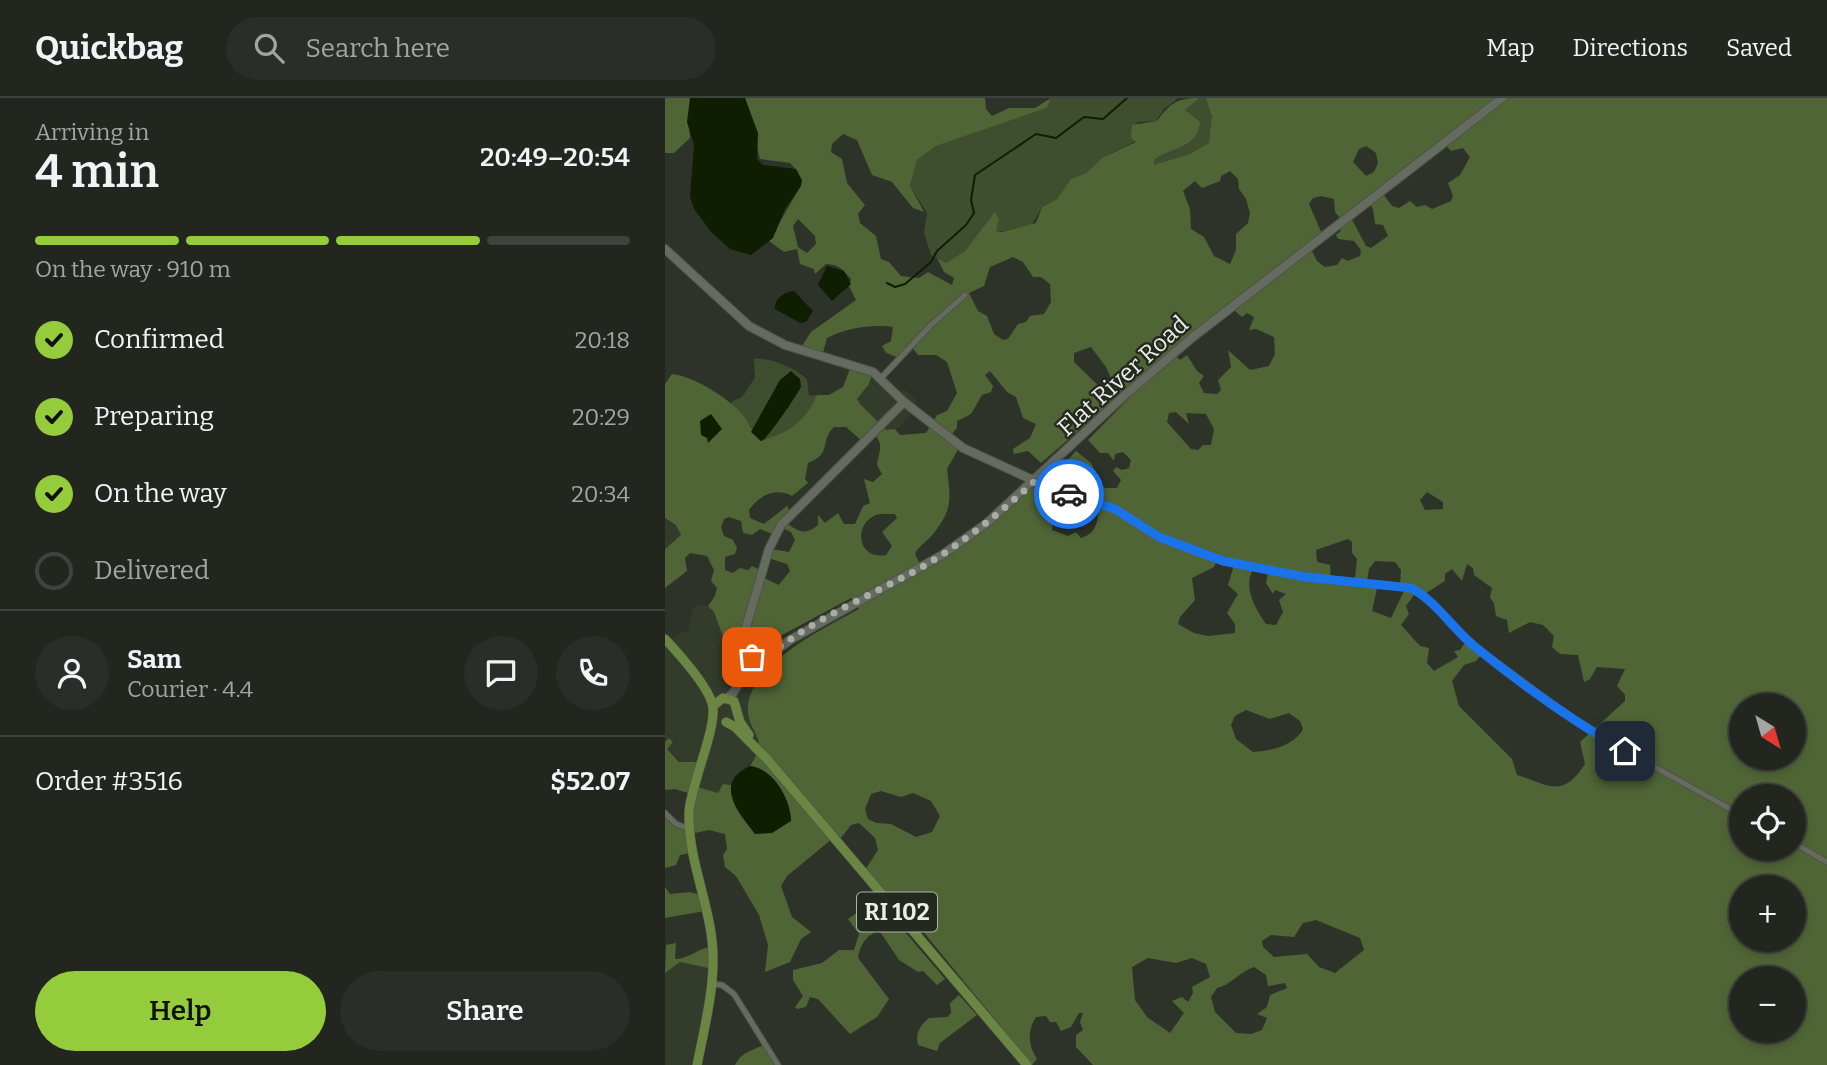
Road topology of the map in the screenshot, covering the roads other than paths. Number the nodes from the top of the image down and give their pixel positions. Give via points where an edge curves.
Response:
1 (1501, 98) edge
2 (665, 249) edge
3 (965, 295) dead end
4 (881, 378) junction
5 (904, 402) junction
6 (1035, 481) junction
7 (665, 639) edge
8 (683, 661) junction
9 (759, 664) junction
10 (725, 698) junction
11 (736, 709) junction
12 (714, 711) junction
13 (725, 722) junction
14 (767, 759) junction
15 (698, 765) junction
16 (1729, 807) edge
17 (665, 813) edge
18 (689, 829) junction
19 (1806, 851) edge
20 (1827, 862) edge
21 (712, 984) junction
22 (697, 1065) edge
23 (778, 1065) edge
24 (1027, 1065) edge

1 - 6 main road, Flat River Road via 1193,337
2 - 4 main road via 734,314 766,337
3 - 4 street
4 - 5 main road
5 - 6 main road via 963,448
5 - 9 main road via 776,533 744,636 746,650
6 - 9 main road, Flat River Road via 955,547 800,634
6 - 16 street via 1115,509 1159,537 1223,561 1305,577 1411,588 1473,645 1590,731
7 - 8 main road
8 - 10 main road
8 - 12 main road
9 - 10 main road, Flat River Road
9 - 11 main road, Flat River Road via 745,682
10 - 11 main road
10 - 12 main road
11 - 13 main road
11 - 14 main road, RI 102
12 - 13 main road
12 - 15 main road
13 - 14 main road, RI 102
13 - 15 main road via 716,727
14 - 24 main road, RI 102
15 - 18 main road
17 - 18 street
18 - 21 main road via 692,862 712,941
19 - 20 street
21 - 22 main road
21 - 23 street via 734,994

